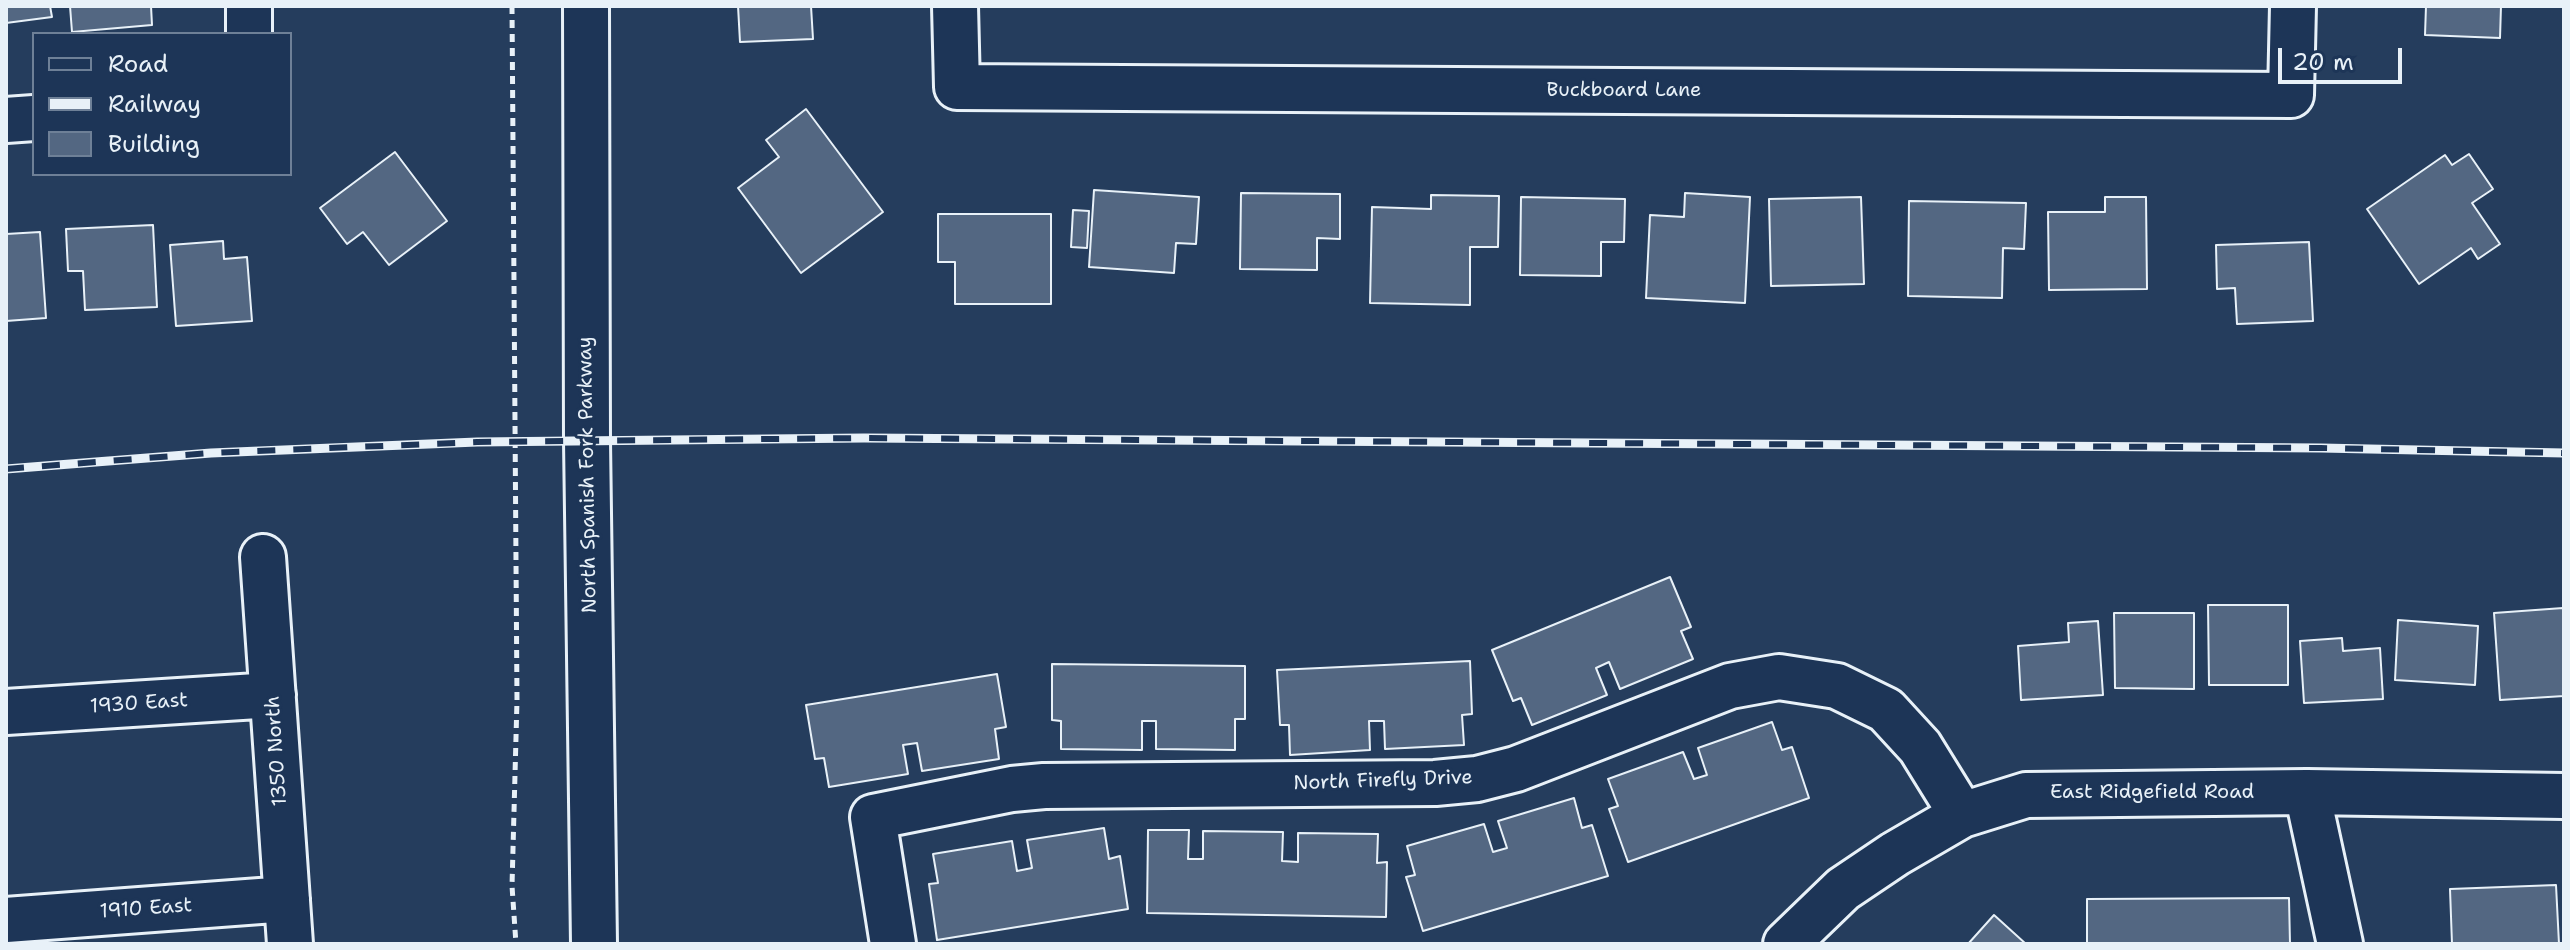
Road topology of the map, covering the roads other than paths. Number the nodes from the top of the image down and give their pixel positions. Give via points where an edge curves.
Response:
1 (249, 6) edge
2 (586, 6) edge
3 (955, 6) edge
4 (2293, 6) edge
5 (249, 32) edge
6 (32, 118) edge
7 (6, 120) edge
8 (263, 557) dead end
9 (273, 695) junction
10 (6, 712) edge
11 (2307, 792) junction
12 (2564, 796) edge
13 (1962, 815) junction
14 (287, 899) junction
15 (6, 920) edge
16 (290, 944) edge
17 (594, 944) edge
18 (893, 944) edge
19 (1786, 944) edge
20 (2340, 944) edge

1 - 5 street
2 - 17 street, North Spanish Fork Parkway
3 - 4 street, Buckboard Lane via 957,87 2291,95
6 - 7 street
8 - 9 street, 1350 North
9 - 10 street, 1930 East
9 - 14 street, 1350 North
11 - 12 street, East Ridgefield Road
11 - 13 street, East Ridgefield Road via 2026,795
11 - 20 street
13 - 18 street, North Firefly Drive via 1920,747 1886,710 1837,686 1779,677 1730,686 1516,769 1477,779 1044,786 873,817
13 - 19 street, East Ridgefield Road via 1843,889
14 - 15 street, 1910 East
14 - 16 street, 1350 North

